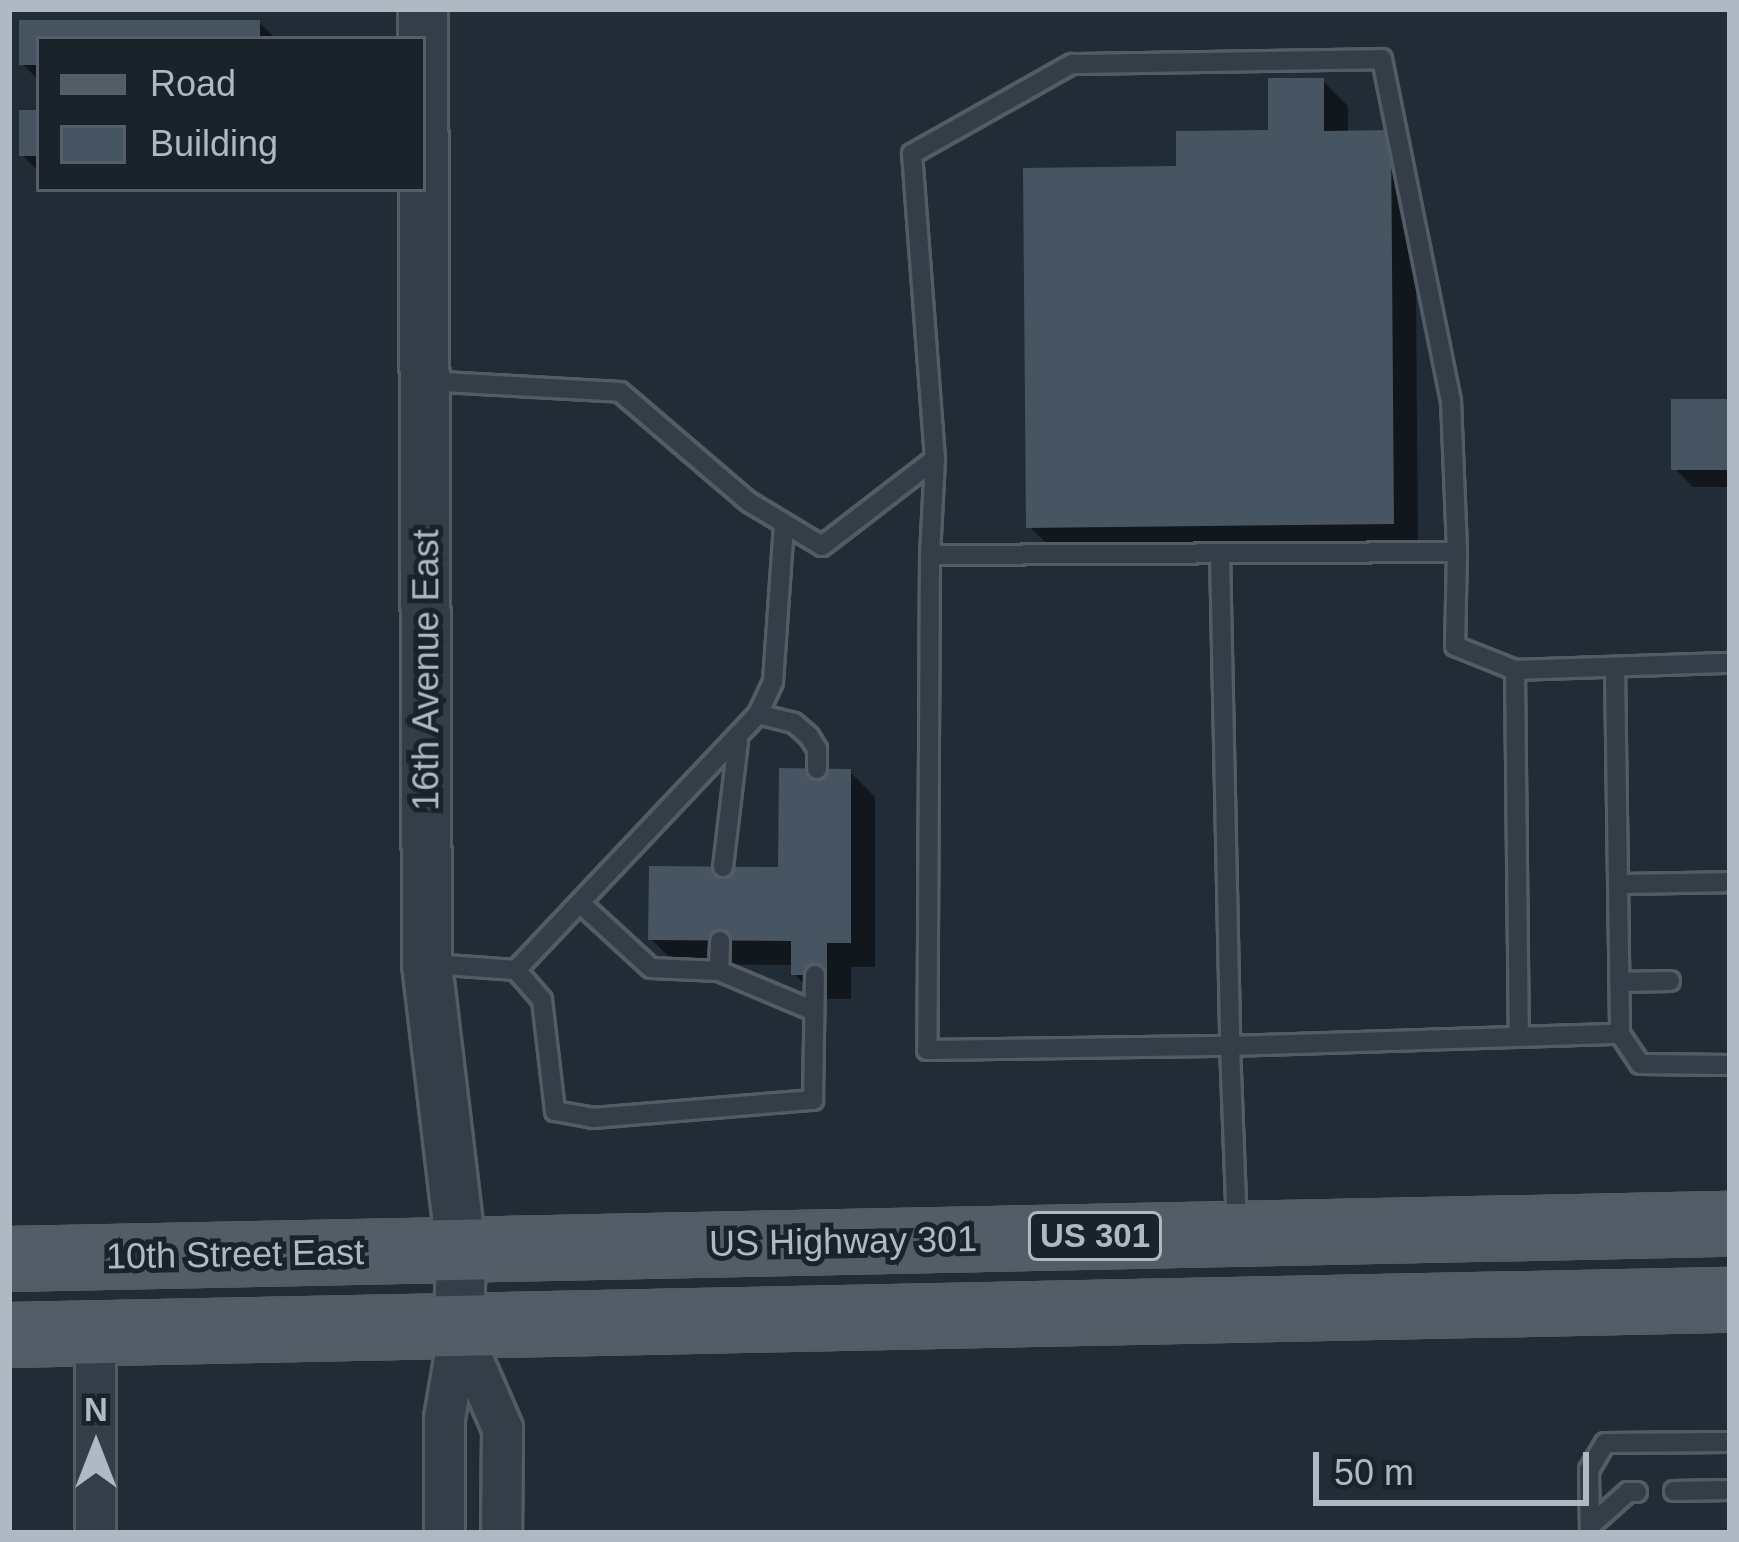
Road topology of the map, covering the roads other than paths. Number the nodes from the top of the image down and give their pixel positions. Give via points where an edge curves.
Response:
1 (424, 192) edge
2 (425, 380) junction
3 (935, 459) junction
4 (784, 523) junction
5 (1456, 552) junction
6 (1220, 553) junction
7 (930, 555) junction
8 (1730, 663) edge
9 (1615, 667) junction
10 (1515, 670) junction
11 (758, 714) junction
12 (738, 742) junction
13 (817, 769) dead end
14 (723, 867) dead end
15 (1730, 882) edge
16 (1618, 884) junction
17 (580, 903) junction
18 (720, 941) dead end
19 (428, 964) junction
20 (516, 970) junction
21 (719, 971) junction
22 (815, 975) dead end
23 (1670, 981) dead end
24 (1619, 982) junction
25 (814, 1011) junction
26 (1620, 1034) junction
27 (1519, 1037) junction
28 (1230, 1046) junction
29 (1730, 1065) edge
30 (1730, 1224) edge
31 (1237, 1234) junction
32 (460, 1249) junction
33 (9, 1259) edge
34 (1730, 1300) edge
35 (460, 1329) junction
36 (95, 1334) junction
37 (9, 1335) edge
38 (1730, 1442) edge
39 (1730, 1490) edge
40 (1673, 1491) dead end
41 (1636, 1492) dead end
42 (1590, 1530) edge
43 (95, 1533) edge
44 (444, 1533) edge
45 (501, 1533) edge

1 - 2 street, 16th Avenue East
2 - 4 lane via 620,392
2 - 19 street, 16th Avenue East
3 - 4 lane via 822,546
3 - 5 lane via 912,154 1072,64 1382,58 1451,401
3 - 7 lane
4 - 11 lane via 772,682
5 - 6 lane
5 - 10 lane via 1455,646
6 - 7 lane
6 - 28 lane
7 - 28 lane via 927,1050
8 - 9 lane
9 - 10 lane
9 - 16 lane
10 - 27 lane
11 - 12 lane
11 - 13 lane via 809,736
12 - 14 lane
12 - 17 lane
15 - 16 lane
16 - 24 lane
17 - 20 lane
17 - 21 lane via 651,968
18 - 21 lane
19 - 20 lane
19 - 32 street, 16th Avenue East
20 - 25 lane via 542,1000 555,1111 593,1118 813,1100
21 - 25 lane
22 - 25 lane
23 - 24 lane
24 - 26 lane
26 - 27 lane
26 - 29 lane via 1640,1064
27 - 28 lane
28 - 31 lane
30 - 31 main road, US Highway 301 / US 301
31 - 32 main road, US Highway 301 / US 301
32 - 33 main road, 10th Street East / US 301
32 - 35 street, 16th Avenue East
34 - 35 main road, US 301
35 - 36 main road, US 301
35 - 44 street via 444,1418
35 - 45 street via 502,1428
36 - 37 main road, US 301
36 - 43 street
38 - 42 lane via 1605,1444 1589,1470
39 - 40 lane
41 - 42 lane

